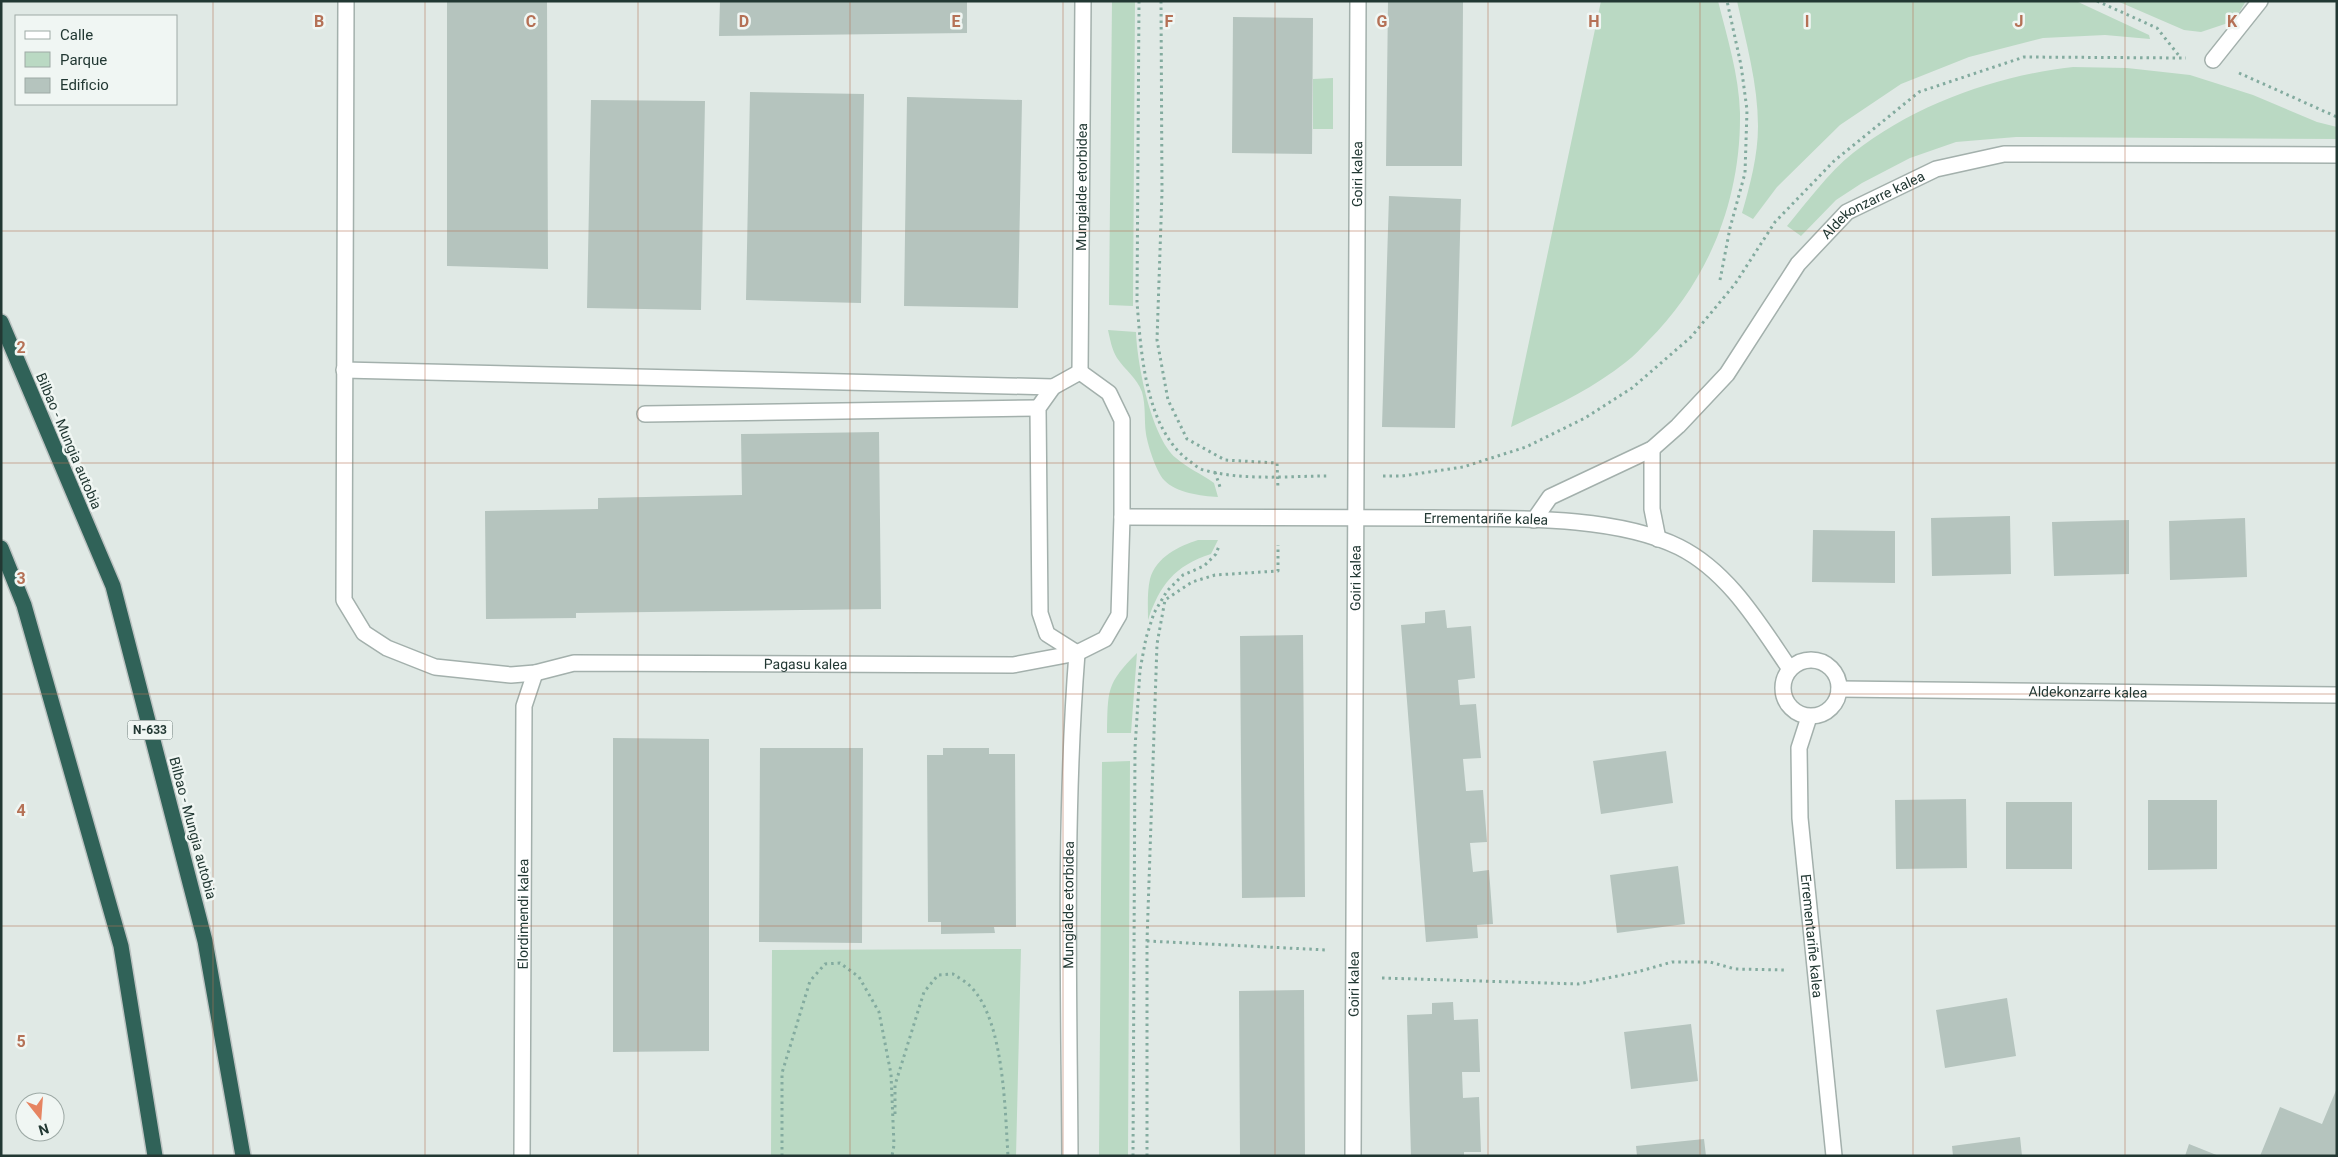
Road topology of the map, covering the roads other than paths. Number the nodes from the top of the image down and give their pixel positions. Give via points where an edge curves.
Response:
1 (346, 1) edge
2 (1083, 1) edge
3 (1358, 1) edge
4 (2260, 1) edge
5 (2213, 60) road end
6 (2337, 155) edge
7 (1, 322) edge
8 (344, 370) junction
9 (1080, 372) junction
10 (1053, 387) junction
11 (1038, 408) junction
12 (645, 414) dead end
13 (1652, 449) junction
14 (1122, 517) junction
15 (1358, 518) junction
16 (1534, 520) junction
17 (1658, 539) junction
18 (1, 548) edge
19 (1077, 653) junction
20 (1790, 669) junction
21 (534, 674) junction
22 (1840, 689) junction
23 (2337, 695) edge
24 (1808, 717) junction
25 (155, 1156) edge
26 (243, 1156) edge
27 (522, 1156) edge
28 (1070, 1156) edge
29 (1353, 1156) edge
30 (1834, 1156) edge

1 - 8 street, Pagasu kalea
2 - 9 street, Mungialde etorbidea
3 - 15 street, Goiri kalea
4 - 5 street
6 - 13 street, Aldekonzarre kalea via 2004,154 1936,169 1847,212 1798,264 1727,374
7 - 26 highway, Bilbao - Mungia autobia / N-633 via 113,586 205,941
8 - 10 street
8 - 21 street, Pagasu kalea via 344,600 364,633 387,648 435,667
9 - 10 street
9 - 14 street via 1109,392 1122,420
10 - 11 street
11 - 12 street
11 - 19 street via 1040,613 1046,634
13 - 16 street, Aldekonzarre kalea via 1550,497
13 - 17 street via 1652,509
14 - 15 street, Errementariñe kalea
14 - 19 street via 1119,615 1105,639
15 - 16 street, Errementariñe kalea
15 - 29 street, Goiri kalea
16 - 17 street, Errementariñe kalea via 1610,526
17 - 20 street, Errementariñe kalea via 1679,547 1721,576
18 - 25 highway via 24,605 121,946
19 - 21 street, Pagasu kalea via 1013,665 574,663
19 - 28 street, Mungialde etorbidea via 1071,748 1068,941
20 - 22 street via 1798,663 1817,660 1833,671
20 - 24 street via 1782,685 1786,702 1792,710
21 - 27 street, Elordimendi kalea via 524,706
22 - 23 street, Aldekonzarre kalea
22 - 24 street via 1833,706 1818,716
24 - 30 street, Errementariñe kalea via 1799,748 1800,818

